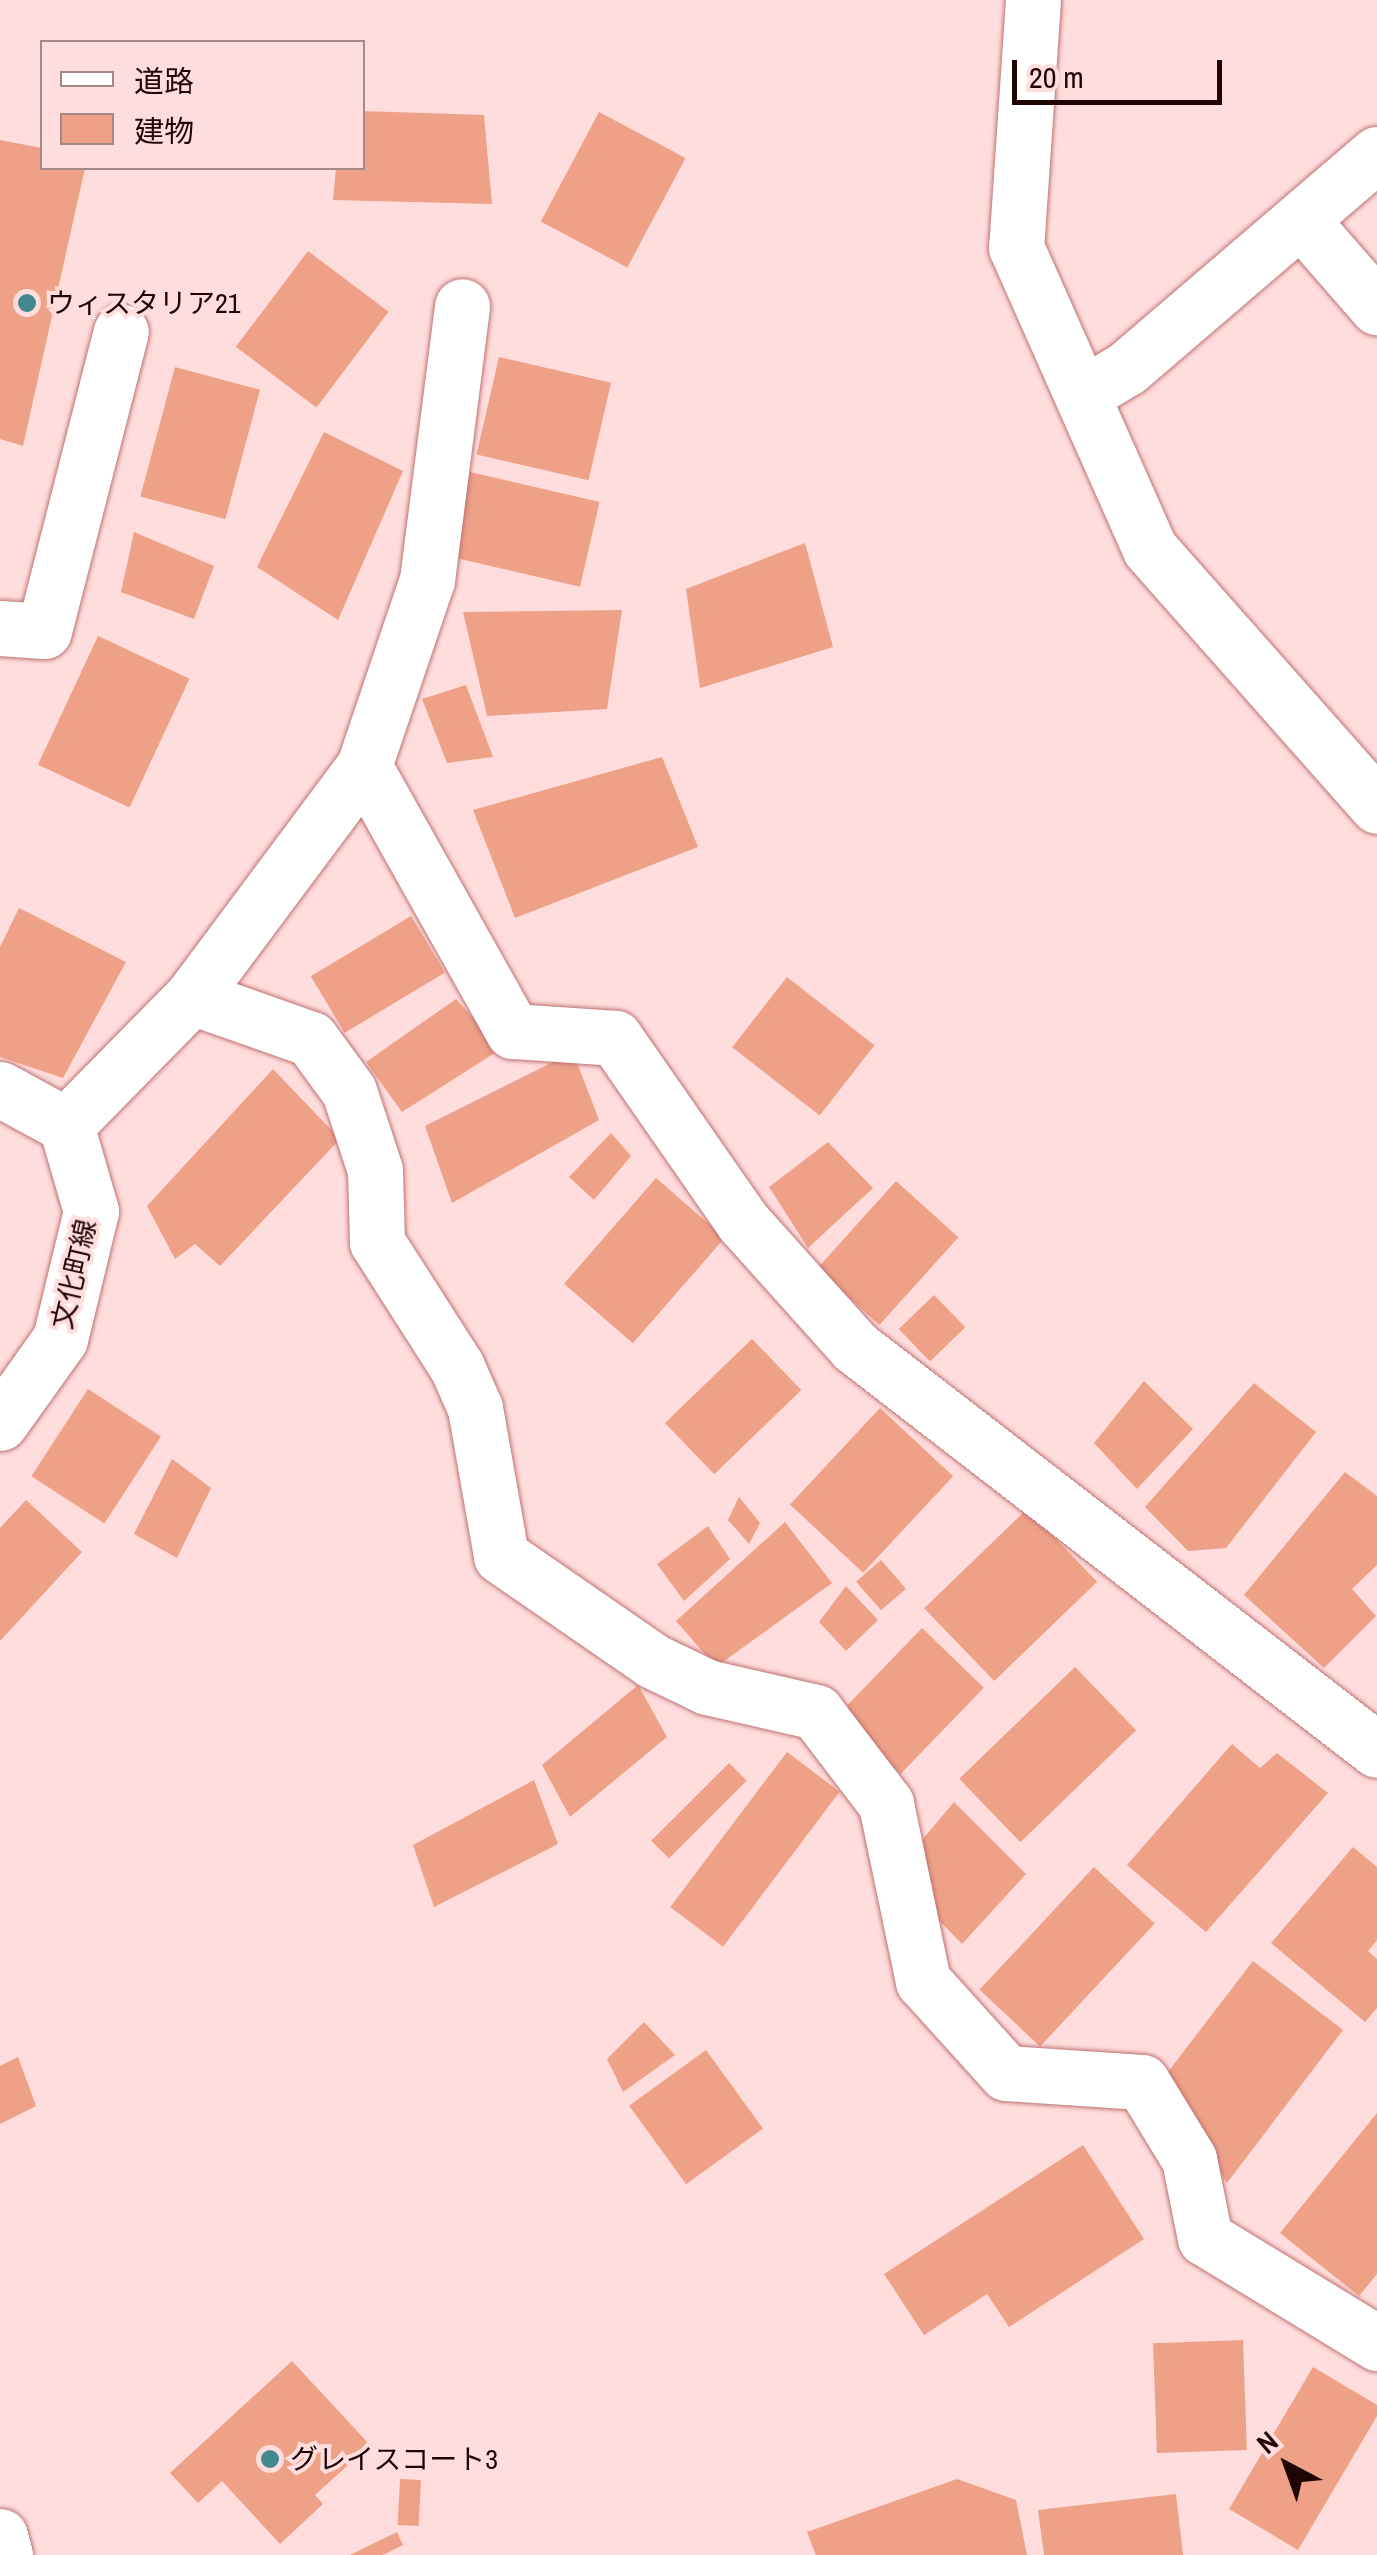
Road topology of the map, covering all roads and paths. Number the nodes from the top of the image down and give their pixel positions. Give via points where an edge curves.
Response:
1 (1033, 0) edge
2 (1377, 154) edge
3 (1301, 220) junction
4 (462, 306) dead end
5 (1377, 307) edge
6 (121, 332) dead end
7 (1082, 395) junction
8 (0, 628) edge
9 (364, 766) junction
10 (1377, 806) edge
11 (192, 997) junction
12 (0, 1089) edge
13 (66, 1125) junction
14 (0, 1423) edge
15 (1377, 1750) edge
16 (1377, 2343) edge
17 (0, 2536) edge
18 (5, 2555) edge

1 - 7 street via 1016,246
2 - 3 street
3 - 5 street
3 - 7 street via 1127,368
4 - 9 street via 427,580
6 - 8 street via 44,631
7 - 10 street via 1150,549
9 - 11 street
9 - 15 street via 514,1031 615,1038 743,1222 855,1347
11 - 13 street
11 - 16 street via 311,1039 349,1091 375,1170 377,1242 458,1367 475,1408 500,1556 653,1662 707,1687 816,1712 886,1804 923,1981 1006,2074 1142,2082 1189,2159 1206,2238
12 - 13 street
13 - 14 street, 文化町線 via 91,1211 60,1339
17 - 18 street

